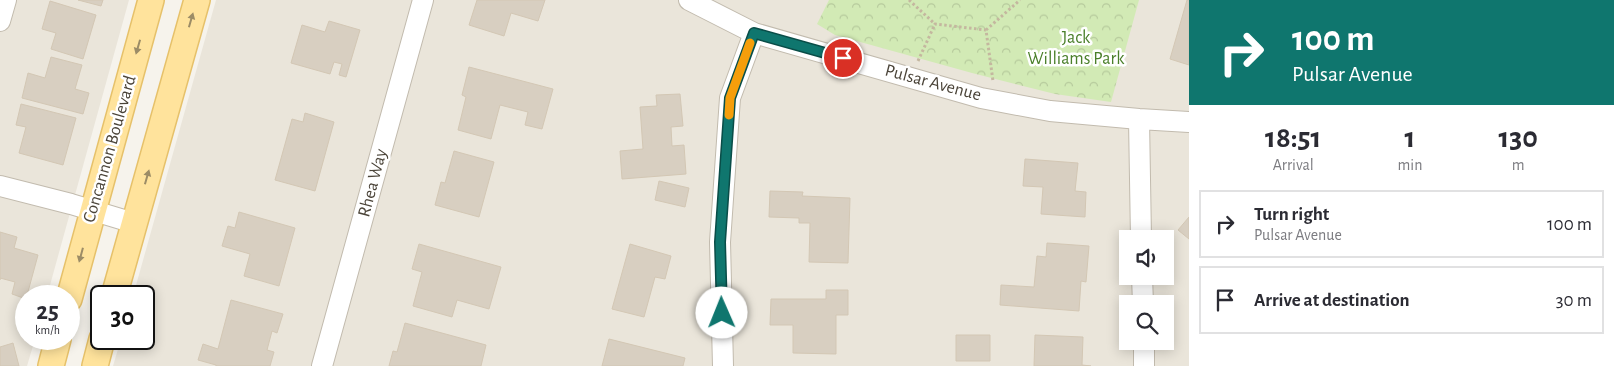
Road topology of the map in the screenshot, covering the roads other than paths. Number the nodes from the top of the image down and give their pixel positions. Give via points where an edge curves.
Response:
1 (6, 0) edge
2 (151, 0) edge
3 (197, 0) edge
4 (423, 0) edge
5 (689, 0) edge
6 (0, 21) edge
7 (754, 33) junction
8 (1139, 119) junction
9 (1189, 122) edge
10 (0, 186) edge
11 (92, 211) junction
12 (134, 224) junction
13 (1141, 230) edge
14 (73, 285) edge
15 (117, 285) edge
16 (55, 350) edge
17 (99, 350) edge
18 (1144, 350) edge
19 (51, 366) edge
20 (95, 366) edge
21 (322, 366) edge
22 (723, 366) edge
23 (1144, 366) edge

1 - 6 street
2 -> 11 main road, Concannon Boulevard
12 -> 3 main road
4 - 21 street, Rhea Way
5 - 7 street, Pulsar Avenue
7 - 8 street, Pulsar Avenue via 981,98 1050,111
7 - 22 street via 730,98 720,242
8 - 9 street, Pulsar Avenue
8 - 13 street
10 - 11 street
11 - 12 street
11 -> 14 main road, Concannon Boulevard
12 - 15 main road
16 - 19 main road
17 - 20 main road
18 - 23 street

